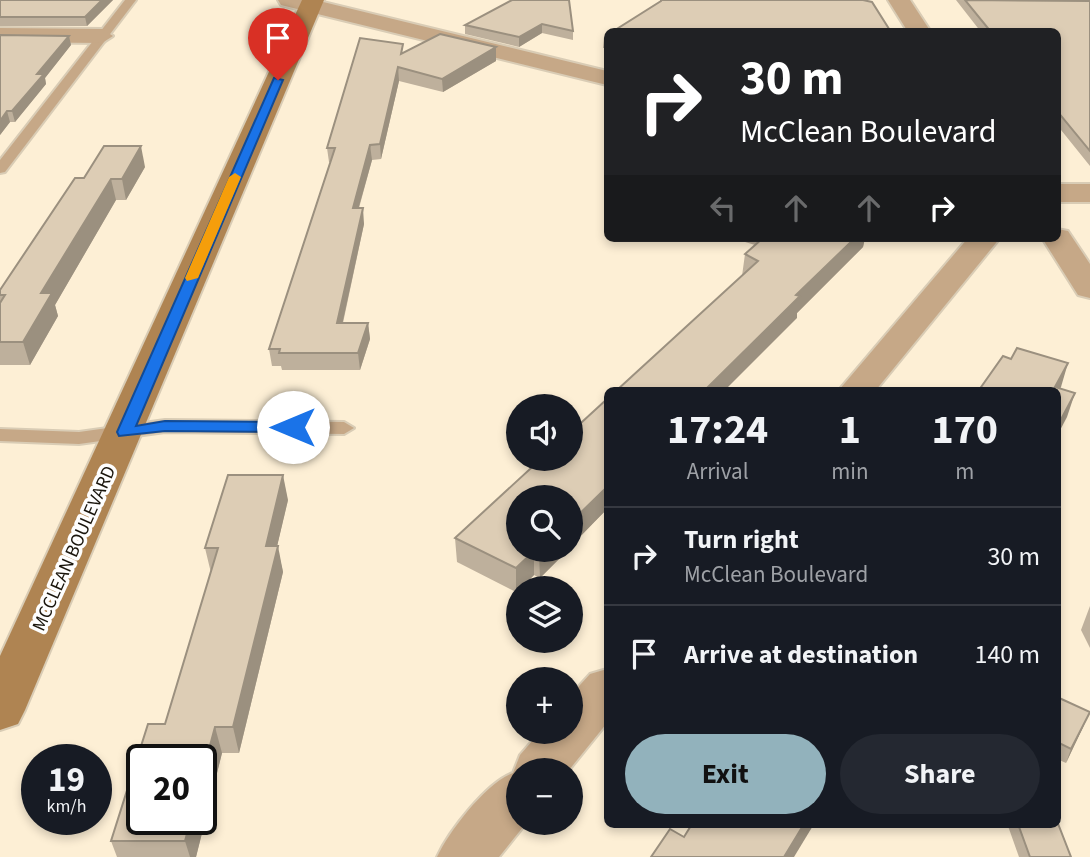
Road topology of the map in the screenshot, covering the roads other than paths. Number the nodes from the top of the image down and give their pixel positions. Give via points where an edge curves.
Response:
1 (131, 0) edge
2 (899, 0) edge
3 (304, 2) edge
4 (917, 28) edge
5 (0, 35) edge
6 (102, 36) junction
7 (604, 77) edge
8 (0, 169) edge
9 (1061, 193) edge
10 (1090, 193) edge
11 (982, 242) edge
12 (1059, 242) edge
13 (1090, 288) edge
14 (861, 387) edge
15 (344, 428) dead end
16 (125, 432) junction
17 (0, 435) edge
18 (604, 692) edge
19 (0, 710) edge
20 (548, 758) edge
21 (506, 808) edge
22 (465, 857) edge

1 - 6 lane
2 - 4 street
3 - 7 street
3 - 16 street, MCCLEAN BOULEVARD
5 - 6 street
6 - 8 lane
9 - 10 street
11 - 14 street
12 - 13 street
15 - 16 lane via 165,426
16 - 17 lane via 79,438
16 - 19 street, MCCLEAN BOULEVARD
18 - 20 street
21 - 22 street

